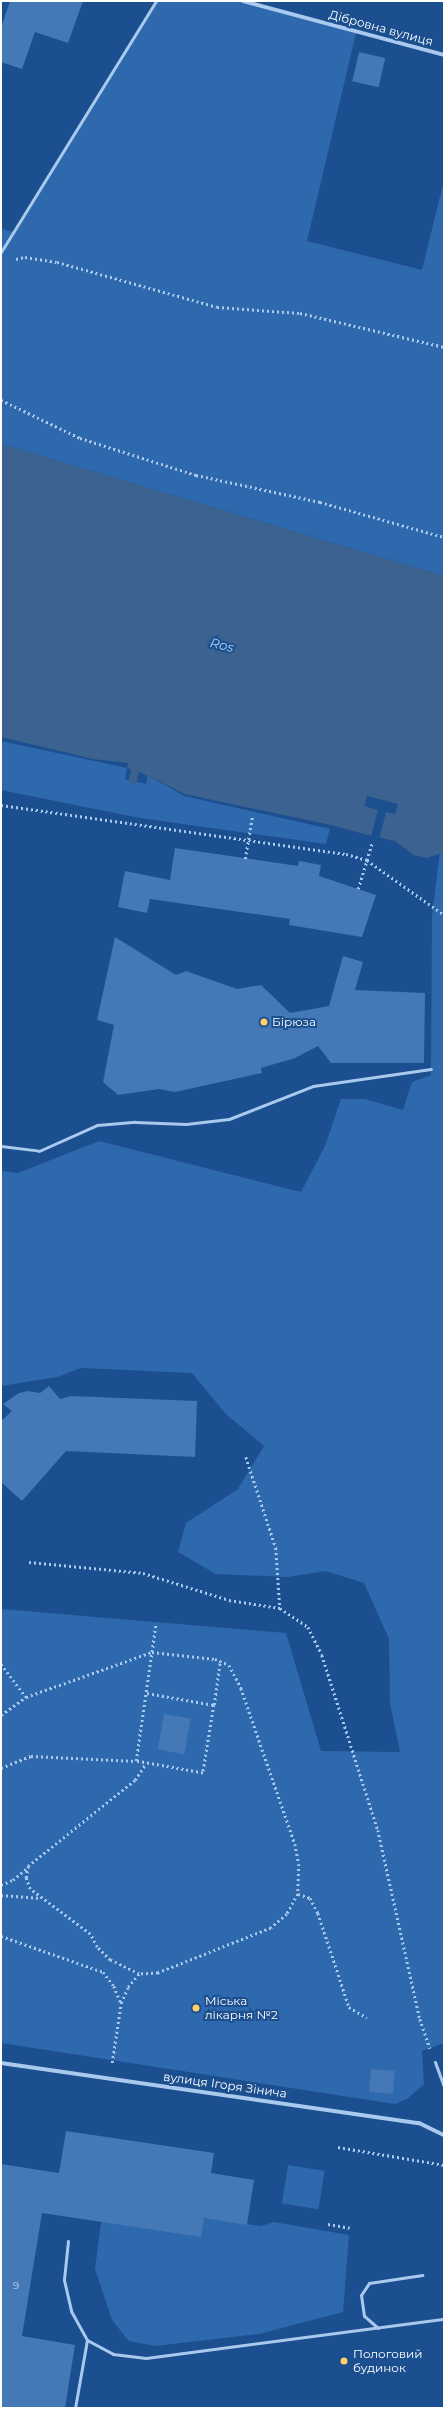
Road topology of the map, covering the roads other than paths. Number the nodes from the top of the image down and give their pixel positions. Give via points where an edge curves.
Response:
1 (156, 1) edge
2 (243, 1) edge
3 (444, 55) edge
4 (1, 252) edge
5 (431, 1069) dead end
6 (1, 1146) edge
7 (435, 2062) road end
8 (1, 2063) edge
9 (444, 2087) edge
10 (444, 2135) edge
11 (68, 2241) dead end
12 (422, 2275) dead end
13 (444, 2319) edge
14 (378, 2328) junction
15 (87, 2340) junction
16 (75, 2408) edge

1 - 4 lane
2 - 3 street, Дібровна вулиця
5 - 6 lane via 312,1086 229,1119 186,1124 135,1122 97,1125 39,1151
7 - 9 lane
8 - 10 street, вулиця Ігоря Зінича via 419,2123
11 - 15 lane via 64,2280 71,2310
12 - 14 lane via 369,2283 361,2295 364,2316
13 - 14 lane
14 - 15 lane via 146,2358 113,2354
15 - 16 lane

